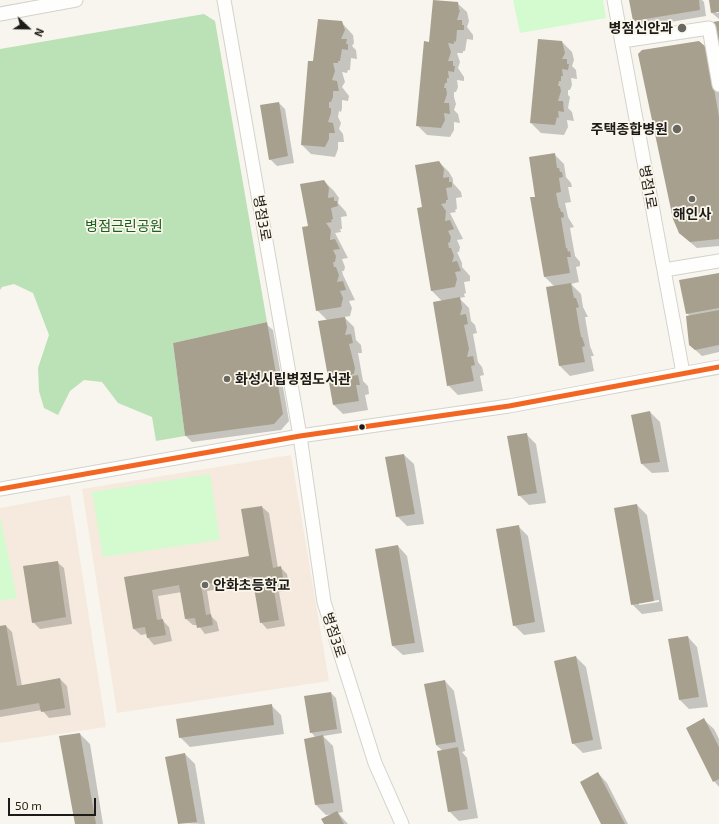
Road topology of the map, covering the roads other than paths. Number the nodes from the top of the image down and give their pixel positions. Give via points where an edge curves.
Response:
1 (76, 0) edge
2 (224, 0) edge
3 (614, 0) edge
4 (0, 14) edge
5 (622, 41) junction
6 (719, 86) edge
7 (719, 261) edge
8 (664, 270) junction
9 (719, 367) edge
10 (683, 373) junction
11 (300, 436) junction
12 (0, 488) edge
13 (402, 824) edge

1 - 4 street
2 - 11 street, 병점3로
3 - 5 street, 병점1로
5 - 6 street via 709,28
5 - 8 street, 병점1로
7 - 8 street
8 - 10 street, 병점1로
9 - 10 street
10 - 11 street via 509,406
11 - 12 street
11 - 13 street, 병점3로 via 324,602 375,763

